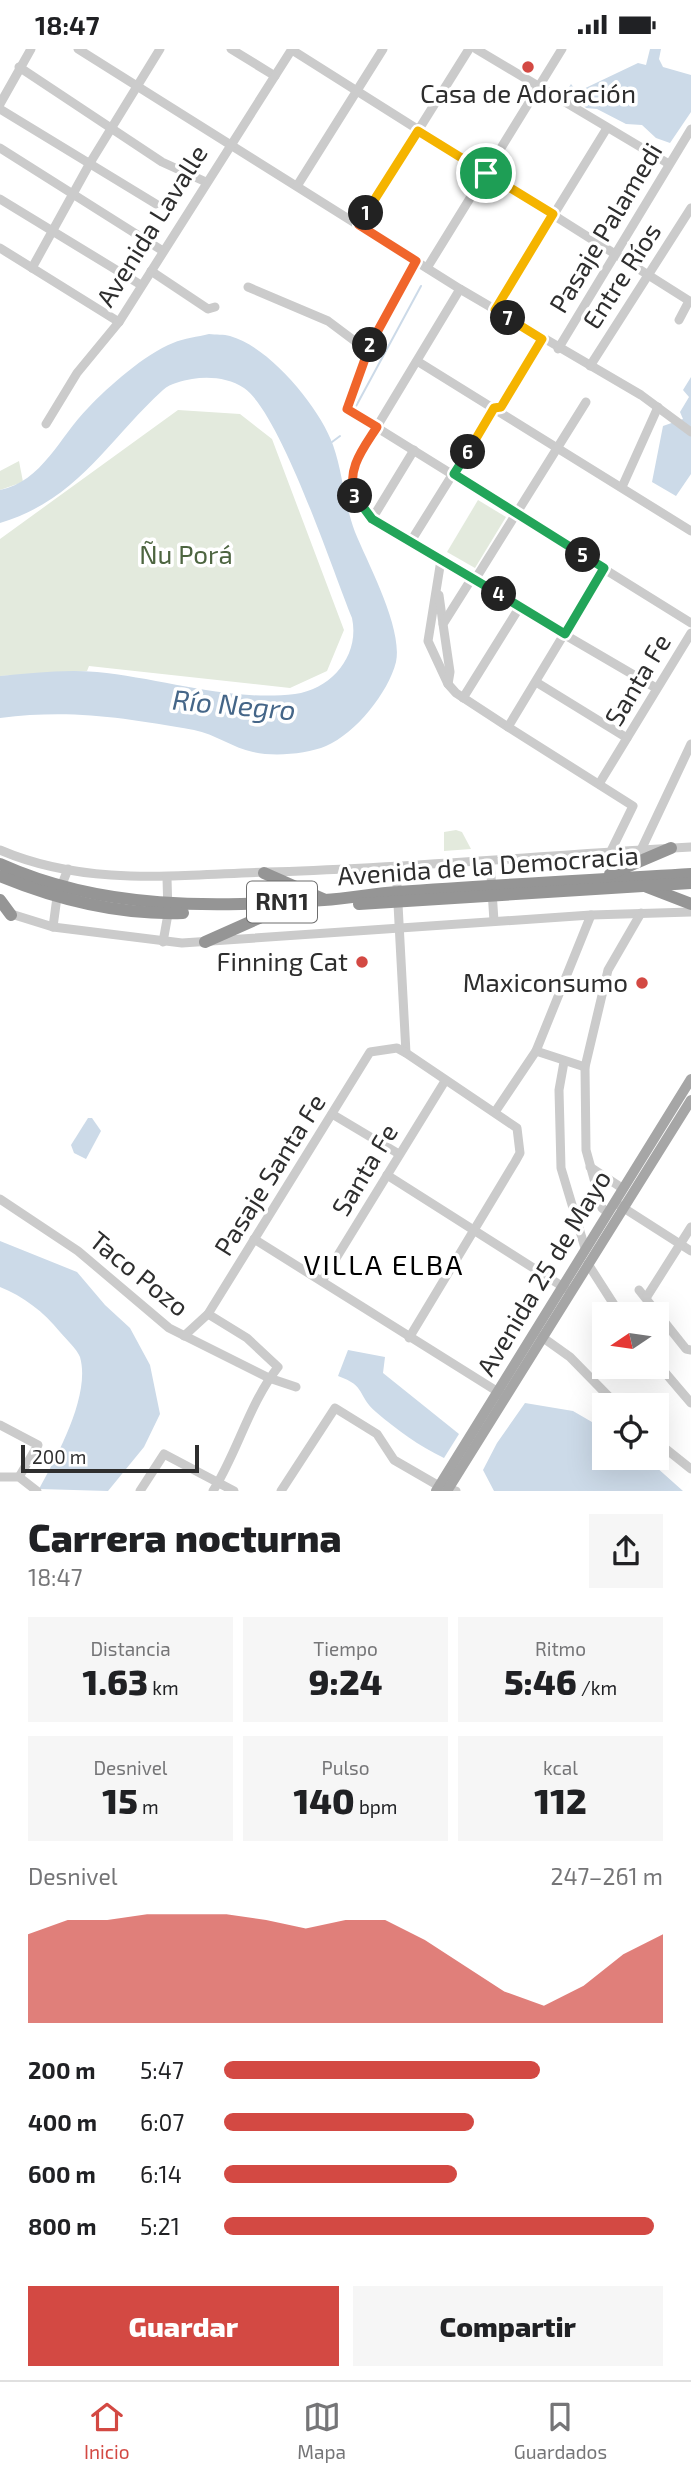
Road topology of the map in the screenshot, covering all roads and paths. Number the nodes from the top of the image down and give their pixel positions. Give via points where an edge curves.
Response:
1 (31, 49) edge
2 (78, 49) edge
3 (100, 49) edge
4 (160, 49) edge
5 (231, 49) edge
6 (292, 49) edge
7 (383, 49) edge
8 (469, 49) edge
9 (475, 49) edge
10 (562, 49) edge
11 (94, 58) junction
12 (19, 67) junction
13 (275, 76) junction
14 (138, 84) junction
15 (538, 87) junction
16 (356, 92) junction
17 (0, 106) edge
18 (112, 128) junction
19 (607, 128) junction
20 (691, 129) edge
21 (418, 131) junction
22 (230, 142) junction
23 (0, 148) edge
24 (90, 163) junction
25 (669, 164) junction
26 (486, 173) junction
27 (206, 182) junction
28 (297, 185) junction
29 (73, 194) junction
30 (0, 199) edge
31 (156, 204) dead end
32 (691, 208) edge
33 (553, 214) junction
34 (359, 225) junction
35 (53, 230) junction
36 (0, 248) edge
37 (163, 251) junction
38 (614, 253) junction
39 (416, 261) junction
40 (32, 268) junction
41 (427, 268) junction
42 (151, 271) junction
43 (648, 274) junction
44 (141, 285) junction
45 (248, 286) dead end
46 (460, 289) junction
47 (690, 302) edge
48 (212, 308) dead end
49 (495, 310) junction
50 (679, 320) dead end
51 (119, 322) junction
52 (542, 339) junction
53 (558, 349) junction
54 (368, 351) junction
55 (417, 362) junction
56 (590, 366) junction
57 (586, 402) dead end
58 (658, 407) junction
59 (494, 408) junction
60 (46, 425) dead end
61 (377, 427) junction
62 (691, 432) edge
63 (556, 449) junction
64 (414, 450) junction
65 (454, 474) junction
66 (622, 487) junction
67 (515, 514) junction
68 (372, 519) junction
69 (691, 531) edge
70 (411, 541) junction
71 (441, 560) junction
72 (604, 568) junction
73 (474, 578) junction
74 (437, 584) junction
75 (519, 608) junction
76 (691, 623) edge
77 (443, 624) junction
78 (691, 633) edge
79 (565, 634) junction
80 (536, 682) junction
81 (448, 684) junction
82 (656, 688) junction
83 (463, 698) junction
84 (508, 727) junction
85 (628, 738) junction
86 (691, 744) edge
87 (599, 784) junction
88 (691, 846) edge
89 (671, 848) junction
90 (0, 850) edge
91 (641, 850) junction
92 (611, 851) junction
93 (490, 861) junction
94 (0, 865) edge
95 (396, 867) junction
96 (68, 869) junction
97 (264, 873) junction
98 (691, 874) edge
99 (0, 876) edge
100 (167, 878) junction
101 (590, 880) junction
102 (691, 883) edge
103 (644, 886) junction
104 (493, 891) junction
105 (59, 893) junction
106 (397, 897) junction
107 (0, 900) edge
108 (326, 900) junction
109 (691, 904) edge
110 (168, 909) junction
111 (275, 911) junction
112 (6, 912) edge
113 (691, 912) edge
114 (642, 913) junction
115 (591, 915) junction
116 (494, 921) junction
117 (53, 927) junction
118 (400, 929) junction
119 (163, 942) junction
120 (205, 942) junction
121 (536, 1051) junction
122 (406, 1053) junction
123 (564, 1062) junction
124 (584, 1067) junction
125 (691, 1079) edge
126 (445, 1081) junction
127 (686, 1105) edge
128 (495, 1112) junction
129 (332, 1114) junction
130 (399, 1154) junction
131 (590, 1167) junction
132 (387, 1175) junction
133 (622, 1188) junction
134 (0, 1199) edge
135 (619, 1205) junction
136 (608, 1213) junction
137 (691, 1227) edge
138 (474, 1231) junction
139 (254, 1240) junction
140 (680, 1244) junction
141 (585, 1248) junction
142 (691, 1251) edge
143 (588, 1264) junction
144 (322, 1282) junction
145 (566, 1289) junction
146 (639, 1290) dead end
147 (646, 1298) junction
148 (612, 1302) edge
149 (208, 1314) junction
150 (184, 1336) junction
151 (542, 1337) junction
152 (409, 1338) junction
153 (691, 1350) edge
154 (669, 1377) edge
155 (269, 1378) junction
156 (296, 1387) dead end
157 (605, 1393) edge
158 (501, 1394) junction
159 (691, 1403) edge
160 (0, 1425) edge
161 (669, 1451) edge
162 (691, 1469) edge
163 (0, 1477) edge
164 (19, 1477) junction
165 (219, 1482) junction
166 (445, 1489) edge
167 (37, 1491) edge
168 (139, 1491) edge
169 (213, 1491) edge
170 (234, 1491) edge
171 (281, 1491) edge

1 - 12 street
2 - 11 street
3 - 11 street
4 - 14 street
5 - 13 street
6 - 13 street, Avenida Lavalle
6 - 16 street
7 - 16 street
8 - 21 street
9 - 15 street
10 - 15 street
11 - 14 street
12 - 17 street
12 - 18 street
13 - 22 street, Avenida Lavalle
14 - 18 street
14 - 22 street
15 - 19 street
15 - 26 street
16 - 21 street
16 - 28 street
17 - 24 street
18 - 24 street
18 - 27 street via 162,162
19 - 25 street
19 - 33 street
20 - 25 street, Pasaje Palamedi
21 - 26 street
21 - 34 street
22 - 27 street, Avenida Lavalle
22 - 28 street
23 - 29 street
24 - 29 street
24 - 31 street
25 - 38 street, Pasaje Palamedi
26 - 33 street
26 - 41 street
27 - 37 street, Avenida Lavalle
28 - 34 street
29 - 35 street
29 - 37 street
30 - 35 street
32 - 43 street, Entre Ríos
33 - 38 street
33 - 49 street
34 - 39 street
35 - 40 street
35 - 44 street
36 - 40 street
37 - 42 street, Avenida Lavalle
38 - 43 street
38 - 53 street, Pasaje Palamedi
39 - 41 street
39 - 54 street
40 - 51 street
41 - 46 street
42 - 44 street, Avenida Lavalle
42 - 48 street
43 - 47 street
43 - 56 street, Entre Ríos
44 - 51 street, Avenida Lavalle
45 - 54 street via 327,321
46 - 49 street
46 - 55 street
47 - 50 street
49 - 52 street
51 - 60 street, Avenida Lavalle via 77,373
52 - 53 street
52 - 59 street, Pasaje Palamedi via 501,407
53 - 56 street
54 - 61 street via 347,409
55 - 59 street
55 - 61 street
56 - 58 street
57 - 63 street
58 - 62 street
58 - 66 street
59 - 63 street
59 - 65 street, Pasaje Palamedi
61 - 64 street
61 - 68 street via 355,463 351,484
63 - 66 street
63 - 67 street
64 - 65 street
64 - 68 street
65 - 67 street
65 - 70 street, Pasaje Palamedi
66 - 69 street
67 - 72 street
67 - 73 street
68 - 70 street
70 - 71 street
71 - 73 street
71 - 74 street
72 - 76 street
72 - 79 street
73 - 75 street
73 - 77 street
74 - 77 street
74 - 81 street via 428,641
75 - 79 street
75 - 83 street
77 - 81 street
78 - 82 street, Santa Fe
79 - 80 street
79 - 82 street
80 - 84 street
80 - 85 street
81 - 83 street
82 - 85 street, Santa Fe
83 - 84 street
84 - 87 street
85 - 87 street, Santa Fe
86 - 91 street
87 - 92 street via 633,806
88 - 89 street, Avenida de la Democracia / RN11
89 - 91 street, Avenida de la Democracia / RN11
89 - 101 highway, RN11
90 - 96 street, Avenida de la Democracia / RN11
91 - 92 street, Avenida de la Democracia / RN11
92 - 93 street, Avenida de la Democracia / RN11
93 - 95 street, Avenida de la Democracia / RN11
93 - 104 street
94 - 105 highway, Avenida de la Democracia / RN11
95 - 97 street, Avenida de la Democracia / RN11
95 - 106 street
96 - 100 street, Avenida de la Democracia / RN11 via 105,876
96 - 105 street
97 - 100 street, Avenida de la Democracia / RN11
97 - 108 highway
98 - 101 highway, Avenida de la Democracia / RN11
99 - 105 highway, Avenida de la Democracia / RN11
100 - 110 street
101 - 104 highway, Avenida de la Democracia / RN11
102 - 103 highway, Avenida de la Democracia / RN11
103 - 104 highway, Avenida de la Democracia / RN11
103 - 109 highway
104 - 106 highway, Avenida de la Democracia / RN11
104 - 116 street
105 - 110 highway, Avenida de la Democracia / RN11
105 - 117 street
106 - 108 highway, Avenida de la Democracia / RN11
106 - 111 highway, Avenida de la Democracia / RN11
106 - 118 street
107 - 112 highway
108 - 110 highway, Avenida de la Democracia / RN11
110 - 111 highway, Avenida de la Democracia / RN11
110 - 119 street
111 - 120 highway
112 - 117 street
113 - 114 street
114 - 115 street
114 - 124 street via 608,970
115 - 116 street
115 - 121 street
116 - 118 street
117 - 119 street
118 - 120 street
118 - 122 street
119 - 120 street
121 - 123 street
121 - 128 street
122 - 126 street
122 - 129 street, Pasaje Santa Fe via 397,1048 370,1052
123 - 124 street
123 - 141 street via 559,1090 561,1168
124 - 131 street
125 - 127 main road, Avenida 25 de Mayo
126 - 128 street
126 - 130 street, Santa Fe
127 - 133 main road, Avenida 25 de Mayo
127 - 135 main road, Avenida 25 de Mayo
128 - 138 street via 517,1128 520,1153
129 - 130 street
129 - 139 street, Pasaje Santa Fe
130 - 132 street, Santa Fe
131 - 133 street
131 - 136 street via 602,1208
132 - 138 street
132 - 144 street, Santa Fe
133 - 135 main road, Avenida 25 de Mayo
134 - 150 street, Taco Pozo via 78,1251
135 - 136 main road, Avenida 25 de Mayo
135 - 140 street
135 - 143 main road, Avenida 25 de Mayo
136 - 141 main road, Avenida 25 de Mayo
137 - 140 street
138 - 145 street
138 - 152 street
139 - 144 street
139 - 149 street, Pasaje Santa Fe
140 - 142 street
140 - 147 street
141 - 145 main road, Avenida 25 de Mayo
143 - 145 main road, Avenida 25 de Mayo
143 - 148 street
144 - 152 street
145 - 151 main road, Avenida 25 de Mayo
145 - 158 main road, Avenida 25 de Mayo
146 - 147 street
147 - 153 street
149 - 150 street, Pasaje Santa Fe
149 - 155 street via 247,1338 278,1367
150 - 155 street, Taco Pozo
151 - 157 street via 570,1357
151 - 158 main road, Avenida 25 de Mayo
152 - 158 street
154 - 159 street
155 - 156 street, Taco Pozo
155 - 165 street
158 - 166 main road, Avenida 25 de Mayo
160 - 164 street via 38,1445
161 - 162 street
163 - 164 street
164 - 167 street
165 - 168 street via 164,1454
165 - 169 street
165 - 170 street
166 - 171 street via 394,1460 377,1434 335,1408

